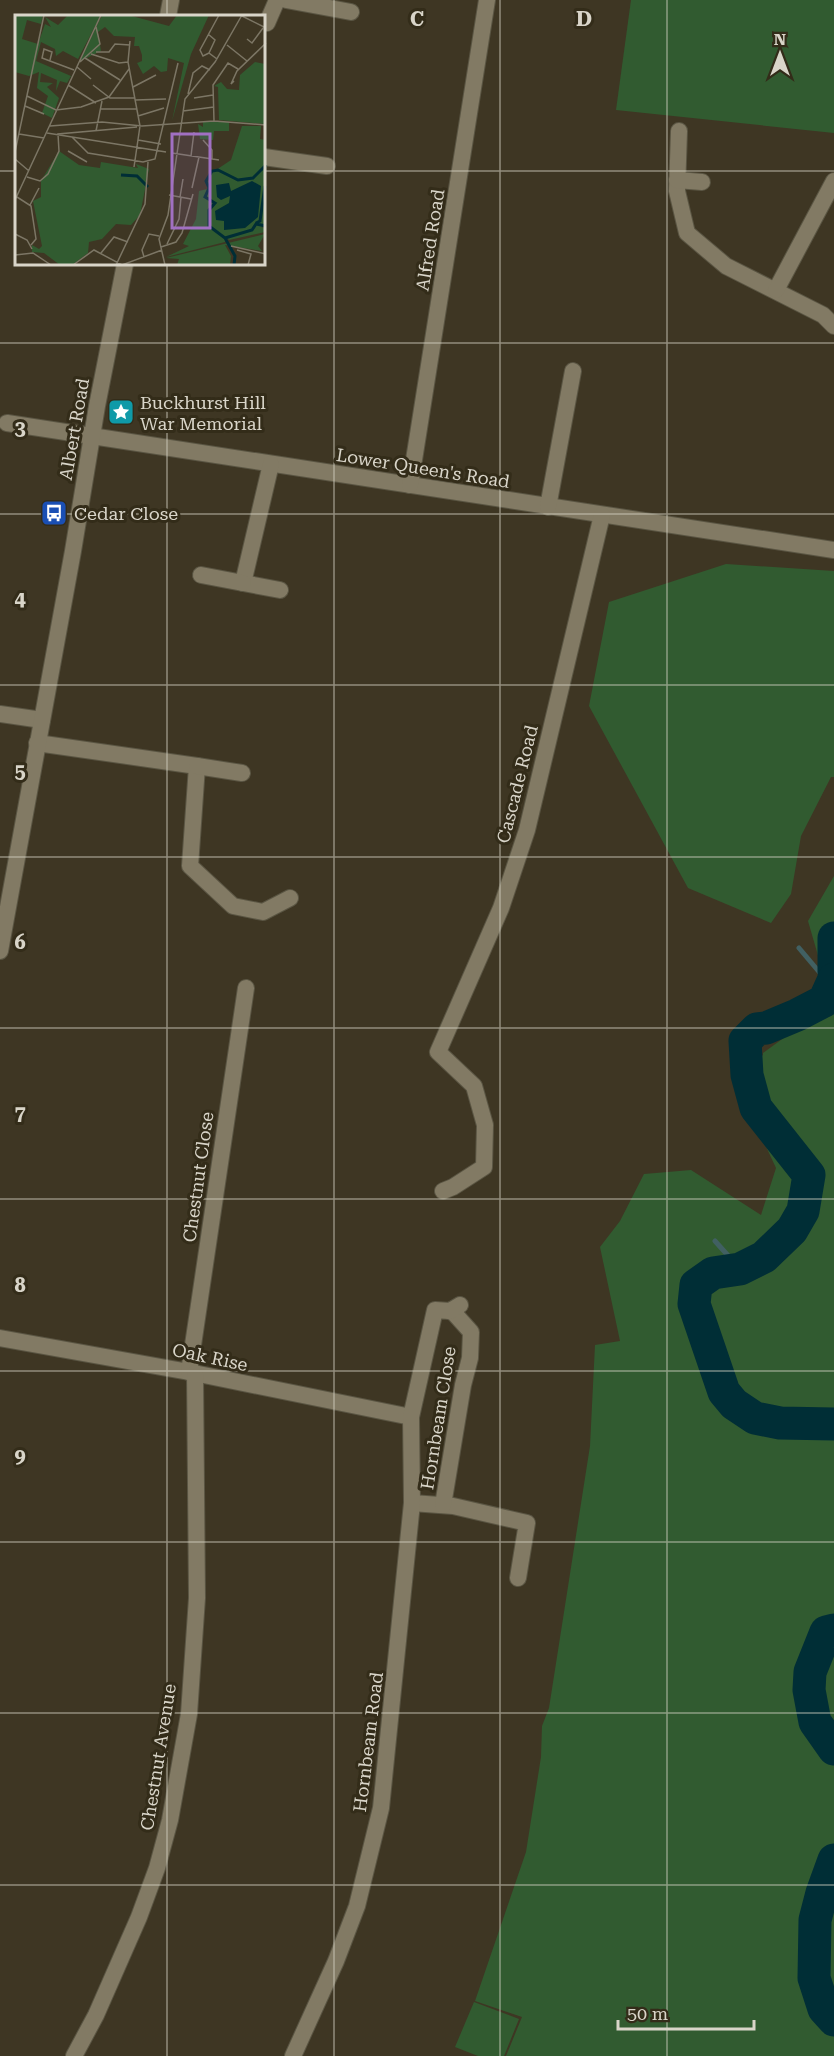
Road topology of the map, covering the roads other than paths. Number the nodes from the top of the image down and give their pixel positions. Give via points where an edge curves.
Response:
1 (171, 0) edge
2 (277, 0) edge
3 (286, 0) edge
4 (487, 0) edge
5 (351, 12) dead end
6 (168, 15) edge
7 (267, 23) dead end
8 (679, 131) dead end
9 (266, 156) edge
10 (327, 166) dead end
11 (677, 180) junction
12 (834, 181) edge
13 (702, 182) dead end
14 (125, 266) edge
15 (776, 290) junction
16 (834, 326) edge
17 (573, 370) dead end
18 (7, 423) dead end
19 (92, 436) junction
20 (271, 464) junction
21 (410, 485) junction
22 (548, 507) junction
23 (602, 515) junction
24 (834, 550) edge
25 (201, 575) dead end
26 (243, 583) junction
27 (280, 590) dead end
28 (0, 714) edge
29 (42, 720) junction
30 (38, 743) junction
31 (197, 766) junction
32 (242, 773) dead end
33 (290, 898) dead end
34 (0, 951) edge
35 (246, 988) dead end
36 (442, 1191) dead end
37 (0, 1338) edge
38 (192, 1373) junction
39 (411, 1417) junction
40 (412, 1503) junction
41 (443, 1506) junction
42 (518, 1578) dead end
43 (74, 2056) edge
44 (293, 2056) edge

1 - 6 street
2 - 7 street
3 - 5 street
4 - 21 street, Alfred Road
8 - 11 street
9 - 10 street
11 - 13 street
11 - 15 street via 687,233 726,266
12 - 15 street
14 - 19 street, Albert Road
15 - 16 street via 823,315
17 - 22 street
18 - 19 street, Lower Queen's Road
19 - 20 street, Lower Queen's Road
19 - 29 street, Albert Road
20 - 21 street, Lower Queen's Road
20 - 26 street
21 - 22 street, Lower Queen's Road
22 - 23 street, Lower Queen's Road
23 - 24 street, Lower Queen's Road
23 - 36 street, Cascade Road via 527,830 501,908 438,1052 474,1086 486,1125 484,1167
25 - 26 street
26 - 27 street
28 - 29 street
29 - 30 street, Albert Road
30 - 31 street
30 - 34 street, Albert Road
31 - 32 street
31 - 33 street via 190,866 233,906 263,912
35 - 38 street, Chestnut Close
37 - 38 street, Oak Rise
38 - 39 street, Oak Rise
38 - 43 street, Chestnut Avenue via 197,1598 189,1714 157,1868 96,2015
39 - 40 street, Hornbeam Road
39 - 41 street, Hornbeam Close via 435,1310 455,1308 454,1313 471,1332 470,1358
40 - 41 street
40 - 44 street, Hornbeam Road via 381,1808 357,1906
41 - 42 street via 527,1523

